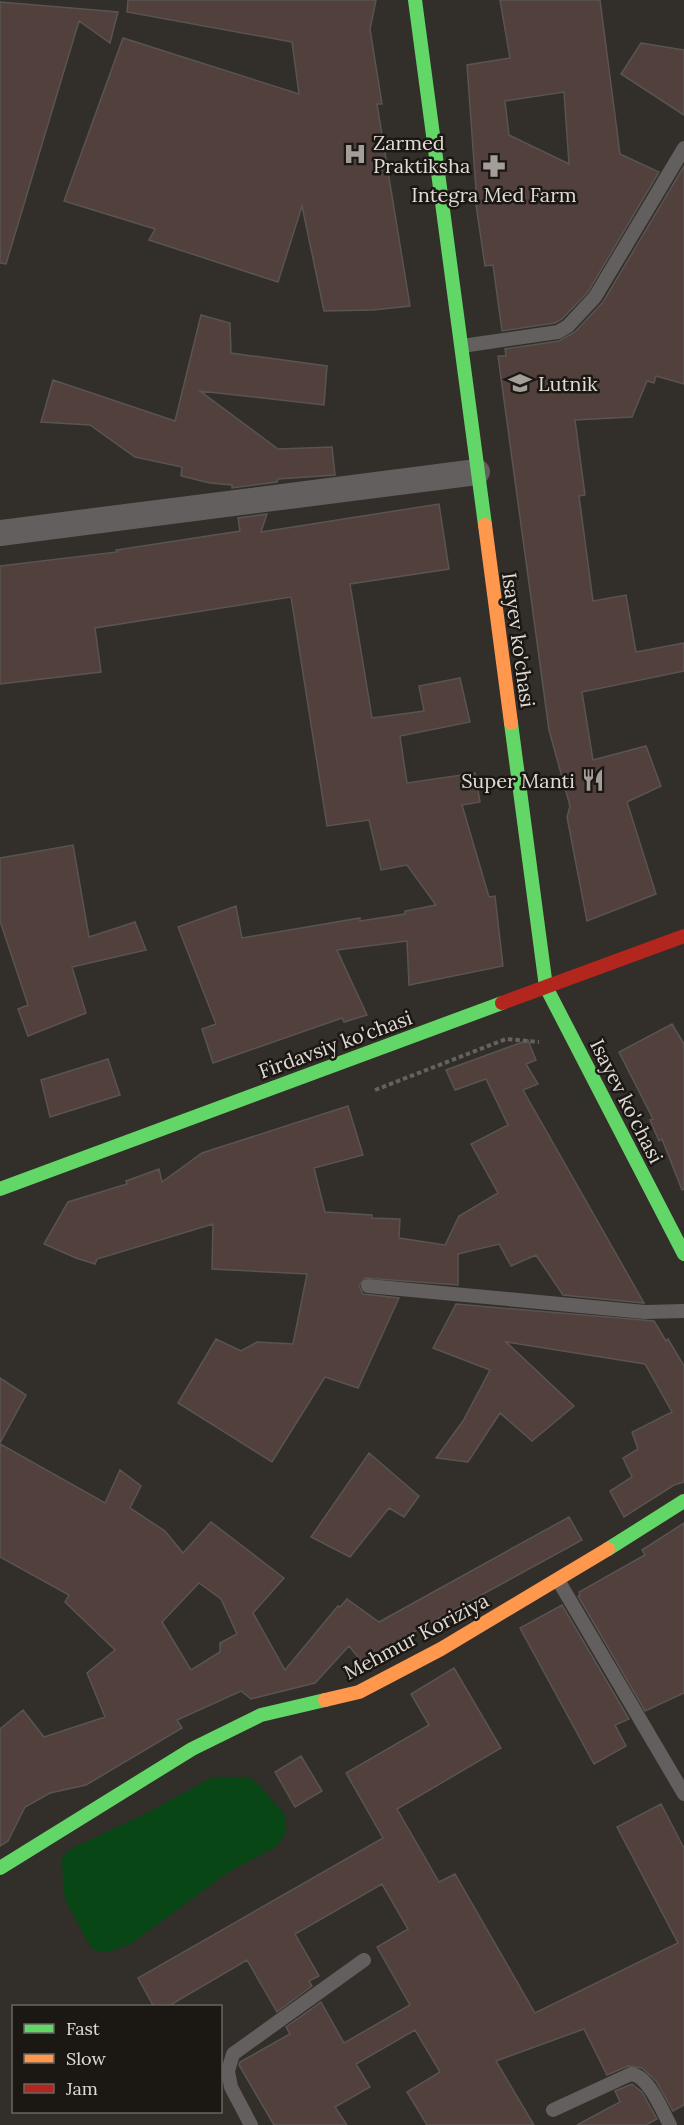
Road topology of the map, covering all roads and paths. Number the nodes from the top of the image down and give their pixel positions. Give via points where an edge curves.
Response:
1 (415, 0) edge
2 (684, 148) edge
3 (462, 346) junction
4 (477, 472) junction
5 (0, 533) edge
6 (684, 936) edge
7 (546, 987) junction
8 (576, 1045) junction
9 (375, 1090) dead end
10 (0, 1189) edge
11 (684, 1254) edge
12 (368, 1286) dead end
13 (684, 1311) edge
14 (684, 1501) edge
15 (558, 1580) junction
16 (684, 1794) edge
17 (0, 1868) edge
18 (364, 1960) dead end
19 (554, 2110) dead end
20 (251, 2125) edge
21 (670, 2125) edge

1 - 3 main road, Isayev ko'chasi
2 - 3 lane via 595,297 568,326 558,332
3 - 4 main road, Isayev ko'chasi
4 - 5 street
4 - 7 main road, Isayev ko'chasi
6 - 7 main road, Firdavsiy ko'chasi
7 - 8 main road, Isayev ko'chasi
7 - 10 main road, Firdavsiy ko'chasi
8 - 9 path via 506,1039
8 - 11 main road, Isayev ko'chasi
12 - 13 lane via 645,1312
14 - 15 main road, Mehmur Koriziya
15 - 16 lane
15 - 17 main road, Mehmur Koriziya via 359,1692 261,1715 192,1749
18 - 20 lane via 233,2054 228,2071 231,2087
19 - 21 lane via 638,2074

